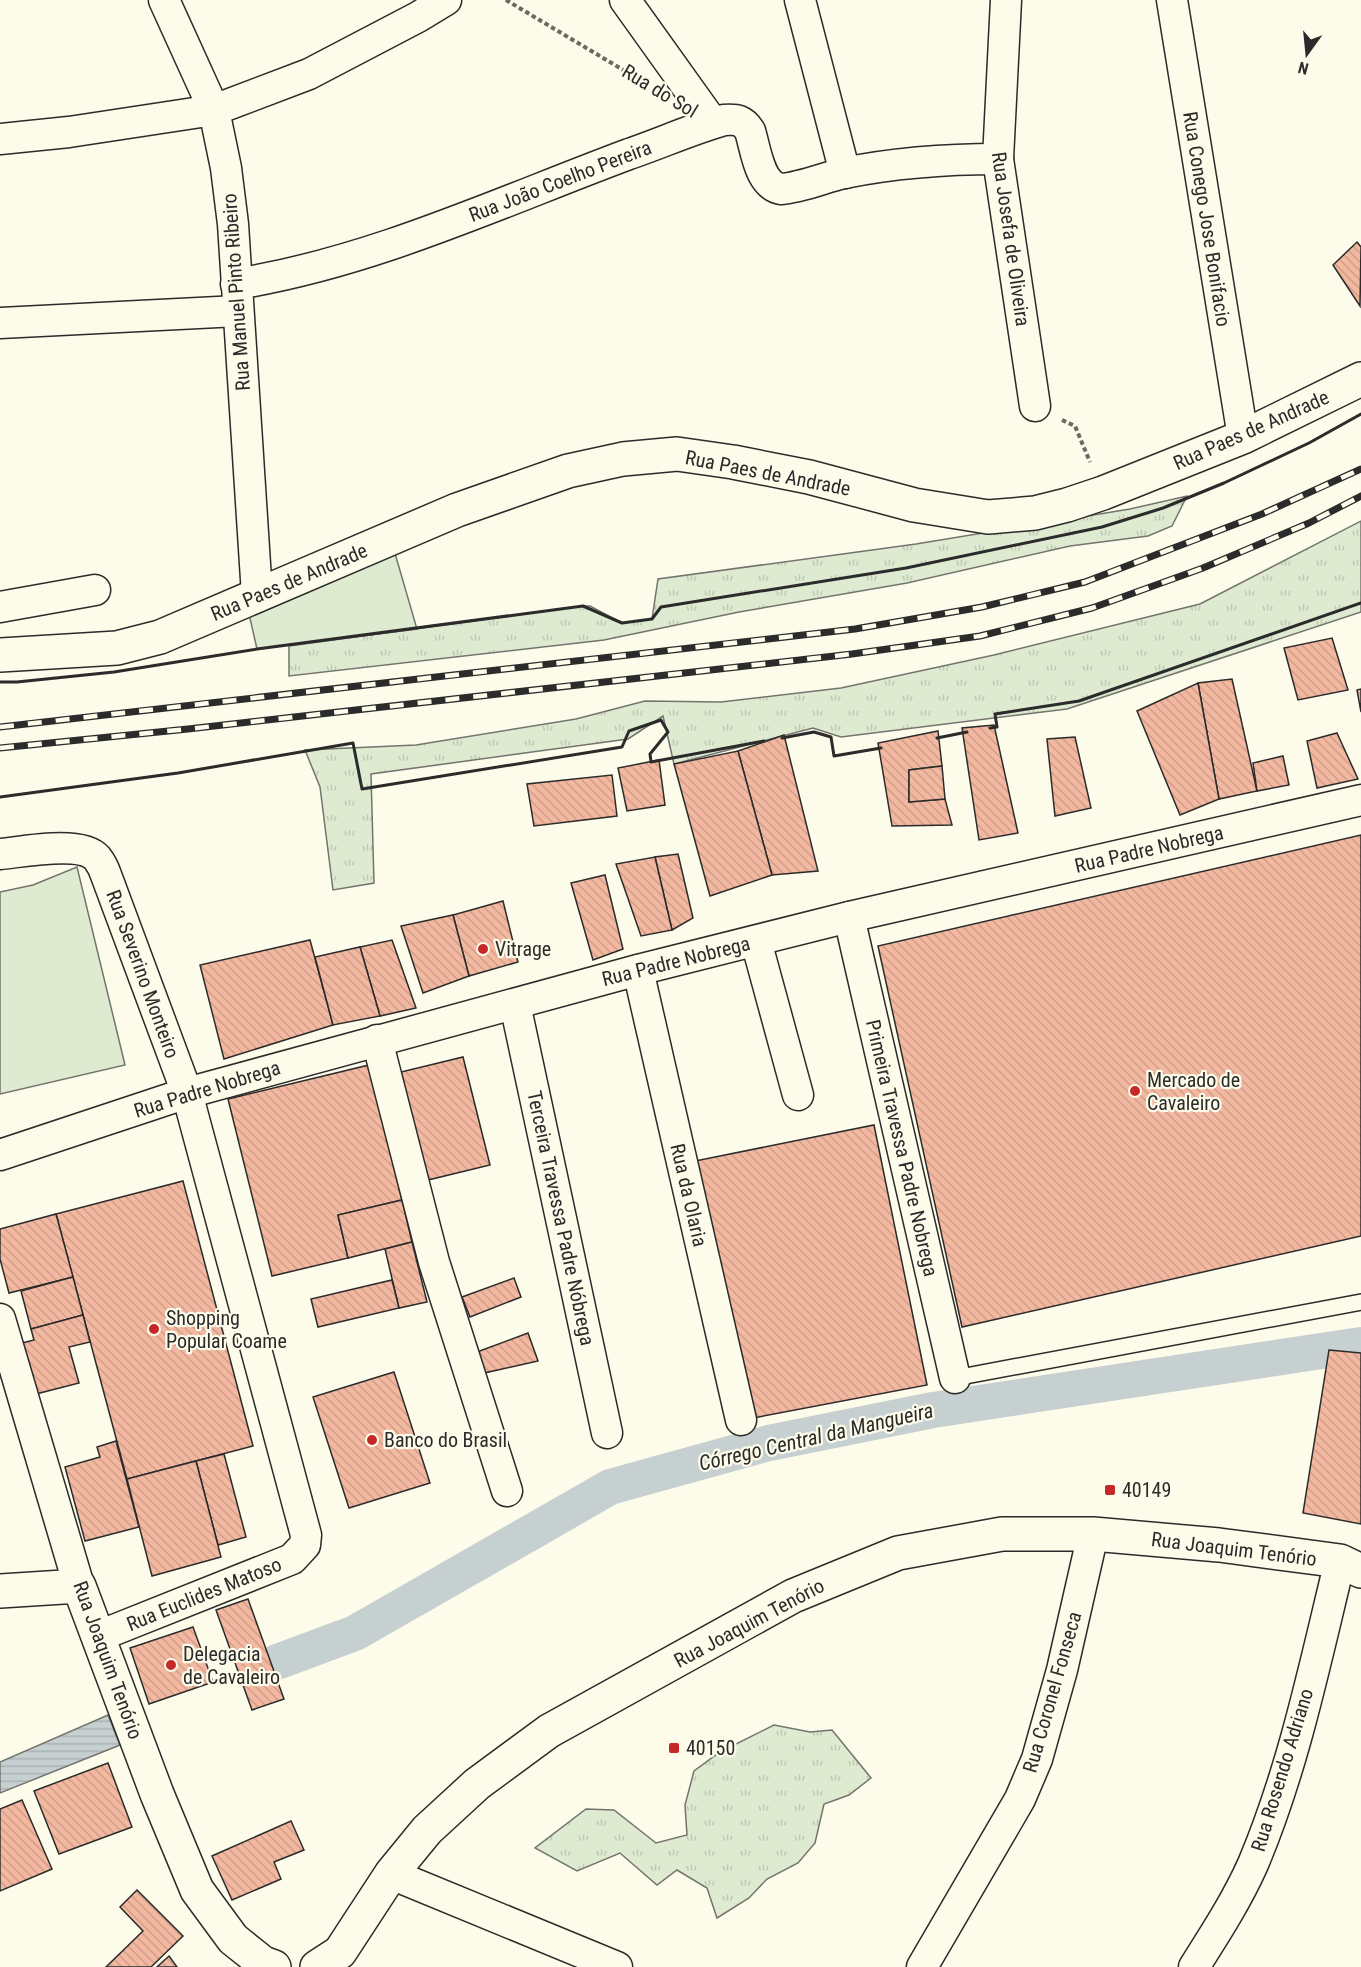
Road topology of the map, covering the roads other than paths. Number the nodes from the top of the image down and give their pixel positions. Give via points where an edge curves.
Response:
1 (164, 0) edge
2 (446, 0) edge
3 (625, 0) edge
4 (800, 0) edge
5 (1006, 0) edge
6 (1172, 0) edge
7 (214, 110) junction
8 (713, 123) junction
9 (0, 139) edge
10 (998, 159) junction
11 (845, 173) junction
12 (237, 297) junction
13 (0, 323) edge
14 (1361, 379) edge
15 (1035, 406) road end
16 (1243, 437) junction
17 (95, 590) dead end
18 (257, 596) junction
19 (0, 607) edge
20 (0, 655) edge
21 (1361, 800) edge
22 (0, 854) edge
23 (849, 917) junction
24 (756, 941) junction
25 (638, 970) junction
26 (515, 1004) junction
27 (377, 1040) junction
28 (186, 1093) junction
29 (798, 1095) dead end
30 (0, 1155) edge
31 (1361, 1302) edge
32 (0, 1319) edge
33 (955, 1378) joint
34 (741, 1420) dead end
35 (607, 1432) dead end
36 (507, 1491) dead end
37 (1093, 1534) junction
38 (305, 1545) joint
39 (1350, 1566) edge
40 (79, 1586) junction
41 (0, 1591) edge
42 (99, 1636) junction
43 (392, 1874) junction
44 (336, 1962) edge
45 (274, 1967) edge
46 (617, 1967) edge
47 (921, 1967) edge
48 (1194, 1967) edge

1 - 7 street, Rua Manuel Pinto Ribeiro
2 - 7 street via 309,74
3 - 8 street, Rua do Sol
4 - 11 street
5 - 10 street, Rua Josefa de Oliveira
6 - 16 street, Rua Conego Jose Bonifacio
7 - 9 street
7 - 12 street, Rua Manuel Pinto Ribeiro via 226,168
8 - 11 street, Rua João Coelho Pereira via 733,119 746,124 766,180 775,188 790,188
8 - 12 street, Rua João Coelho Pereira via 414,236 327,265 270,278
10 - 11 street via 918,163
10 - 15 street, Rua Josefa de Oliveira
12 - 13 street, Rua João Coelho Pereira
12 - 18 street, Rua Manuel Pinto Ribeiro
14 - 16 street, Rua Paes de Andrade
16 - 18 street, Rua Paes de Andrade via 1068,505 1035,513 988,517 914,505 733,462 677,454 623,459 568,471 457,510
17 - 19 street
18 - 20 street, Rua Paes de Andrade via 160,637 117,648
21 - 23 street, Rua Padre Nobrega
22 - 28 street, Rua Severino Monteiro via 68,849 96,857
23 - 24 street, Rua Padre Nobrega
23 - 33 street, Primeira Travessa Padre Nobrega
24 - 25 street, Rua Padre Nobrega
24 - 29 street
25 - 26 street, Rua Padre Nobrega
25 - 34 street, Rua da Olaria
26 - 27 street, Rua Padre Nobrega
26 - 35 street, Terceira Travessa Padre Nóbrega
27 - 28 street, Rua Padre Nobrega
27 - 36 street via 434,1262
28 - 30 street, Rua Padre Nobrega
28 - 38 street, Rua Severino Monteiro via 304,1525
31 - 33 lane
32 - 40 street, Rua Joaquim Tenório
37 - 39 street, Rua Joaquim Tenório via 1219,1545
37 - 43 street, Rua Joaquim Tenório via 1002,1534 898,1553 793,1596 549,1731 477,1784 427,1830
37 - 47 street, Rua Coronel Fonseca via 1062,1670 1036,1760 1020,1799
38 - 42 street, Rua Euclides Matoso via 292,1559
39 - 48 street, Rua Rosendo Adriano via 1277,1801 1252,1866
40 - 41 street
40 - 42 street, Rua Joaquim Tenório
42 - 45 street, Rua Joaquim Tenório via 197,1890 233,1939
43 - 44 street, Rua Joaquim Tenório
43 - 46 street

